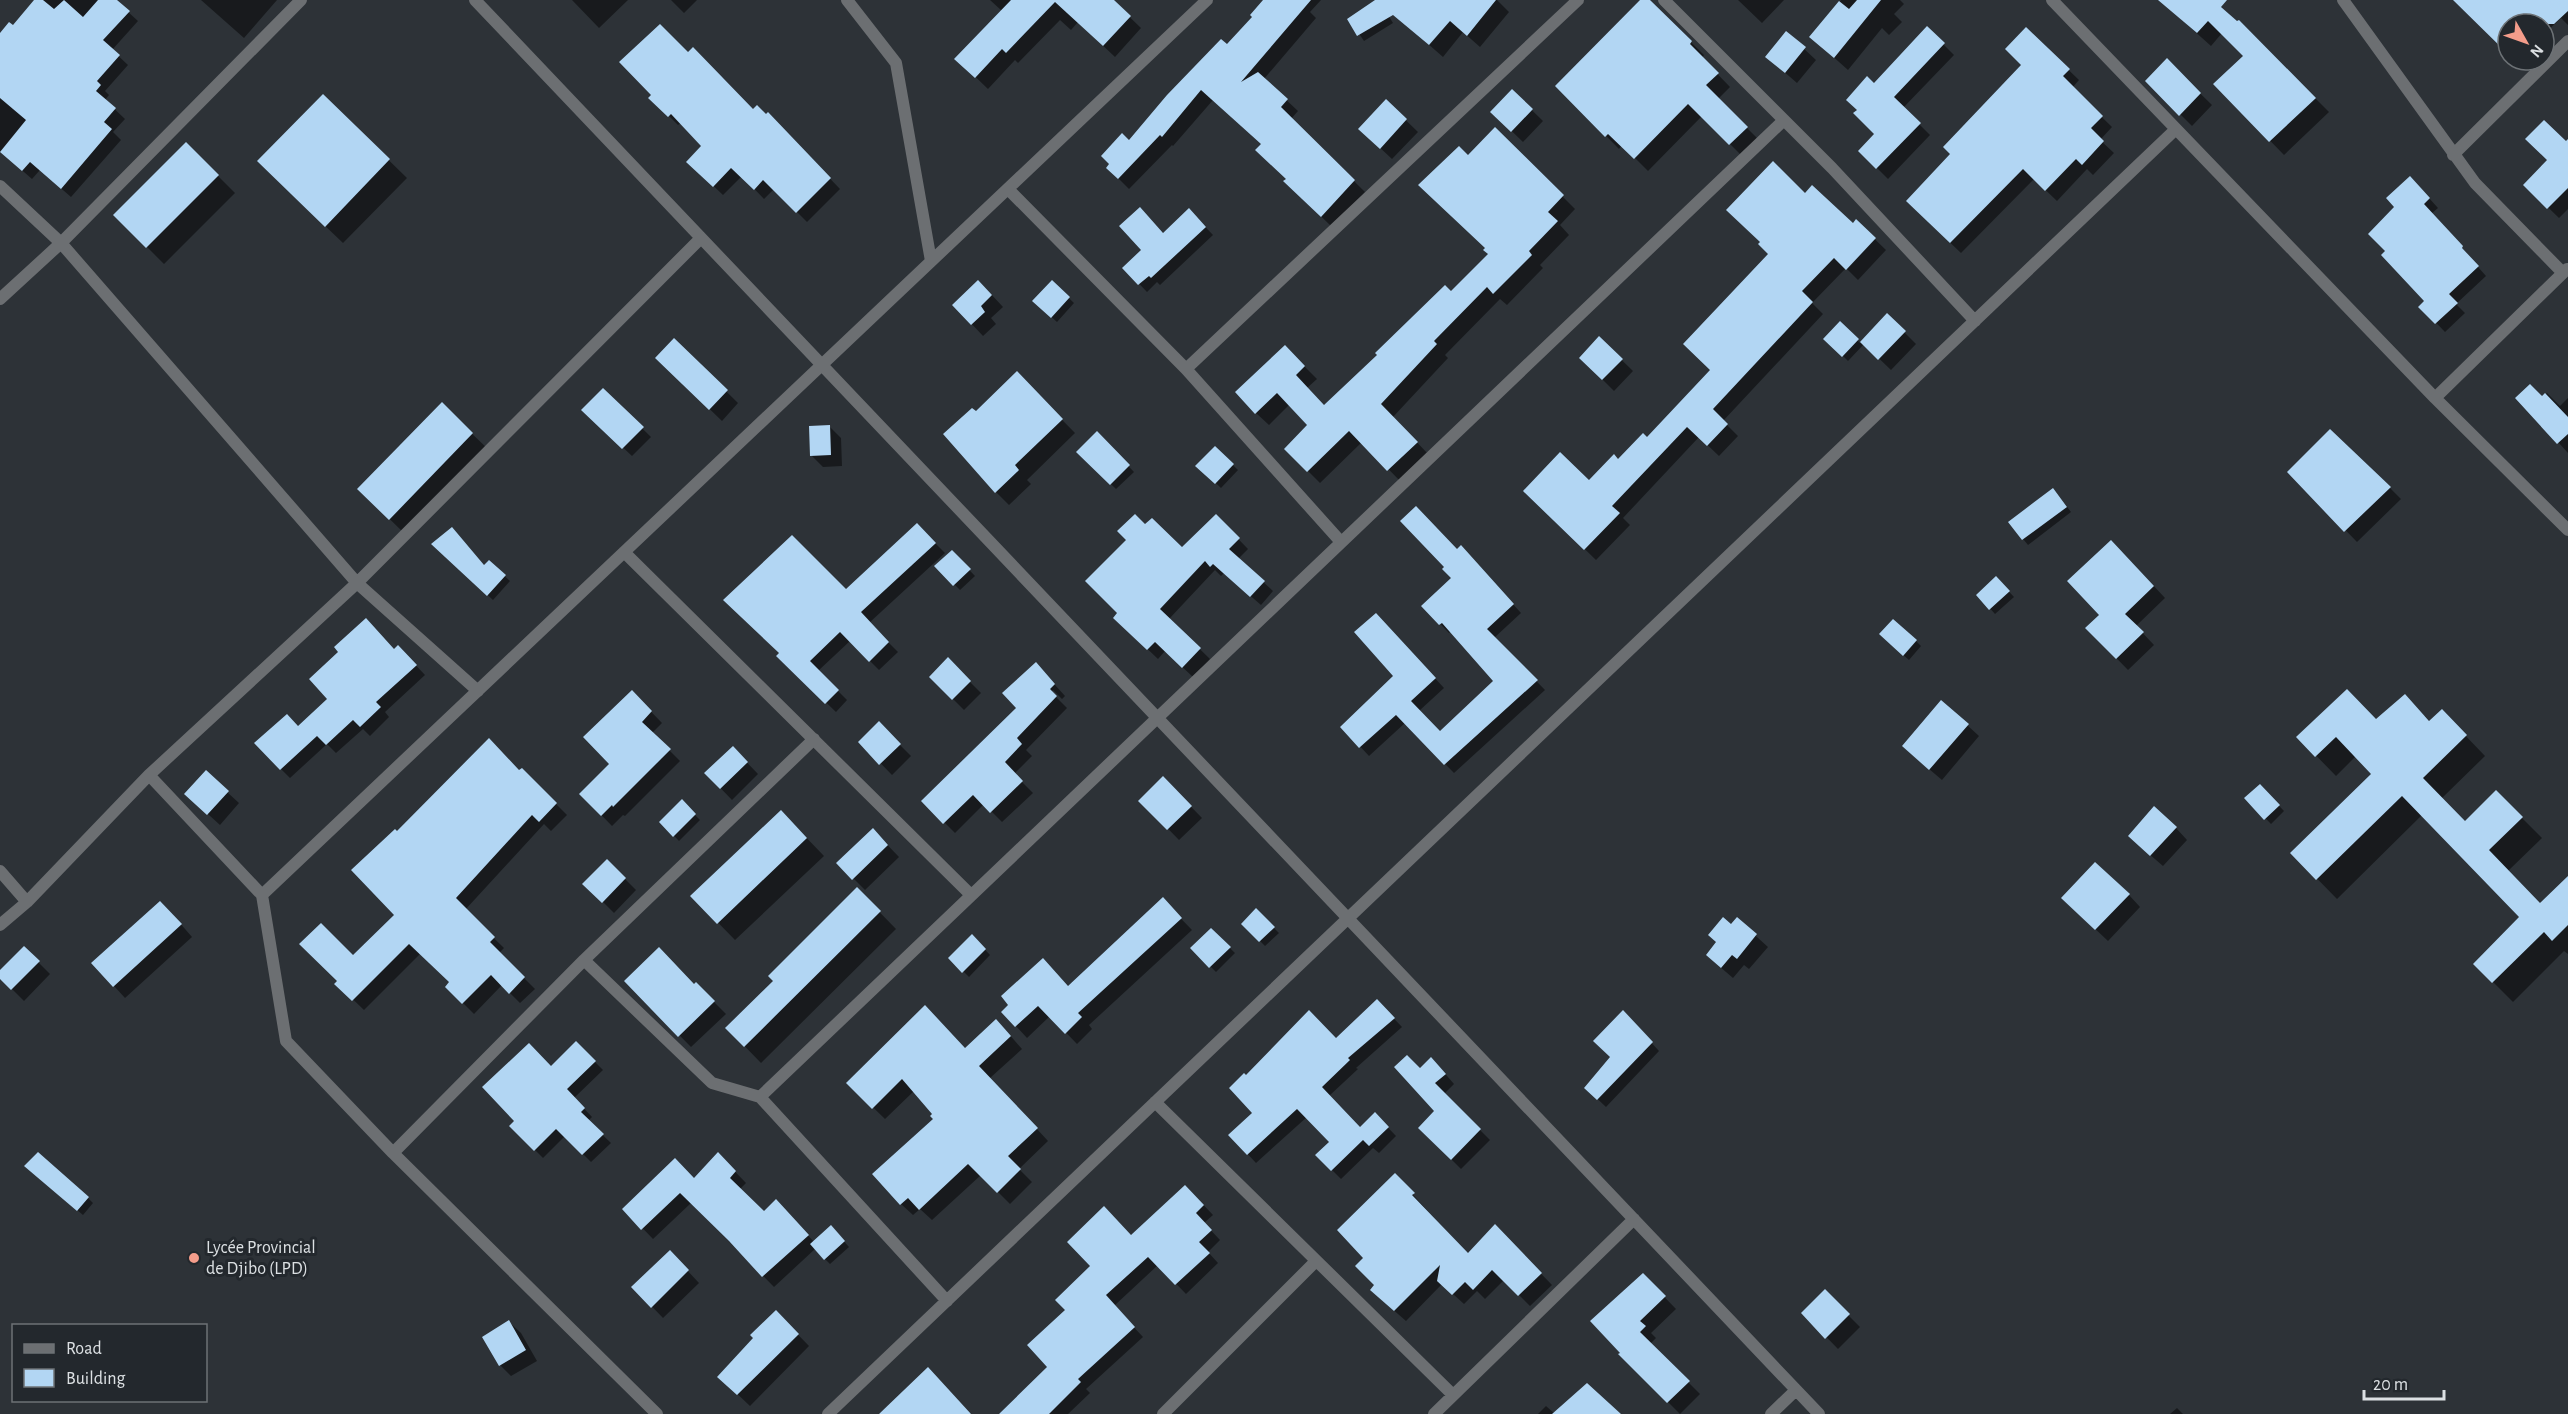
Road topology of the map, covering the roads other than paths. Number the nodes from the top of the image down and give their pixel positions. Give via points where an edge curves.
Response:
1 (301, 0) edge
2 (475, 0) edge
3 (847, 0) edge
4 (1207, 0) edge
5 (1578, 0) edge
6 (1664, 0) edge
7 (2052, 0) edge
8 (2343, 0) edge
9 (2568, 41) edge
10 (1784, 120) junction
11 (2176, 129) junction
12 (2453, 155) junction
13 (0, 186) edge
14 (1008, 189) junction
15 (701, 238) junction
16 (61, 243) junction
17 (931, 261) junction
18 (2565, 270) edge
19 (0, 299) edge
20 (1975, 321) junction
21 (822, 365) junction
22 (1186, 369) junction
23 (2435, 398) junction
24 (2568, 530) edge
25 (1341, 542) junction
26 (624, 552) junction
27 (357, 583) junction
28 (478, 691) junction
29 (1158, 718) junction
30 (814, 740) junction
31 (149, 776) junction
32 (0, 871) edge
33 (971, 895) junction
34 (262, 896) junction
35 (27, 902) junction
36 (1348, 919) junction
37 (0, 926) edge
38 (584, 960) junction
39 (760, 1097) junction
40 (1155, 1102) junction
41 (393, 1153) junction
42 (1634, 1220) junction
43 (1315, 1262) junction
44 (947, 1301) junction
45 (1796, 1390) junction
46 (1453, 1395) junction
47 (657, 1414) edge
48 (828, 1414) edge
49 (1163, 1414) edge
50 (1434, 1414) edge
51 (1771, 1414) edge
52 (1819, 1414) edge

1 - 16 street
2 - 15 street
3 - 17 street via 896,63
4 - 14 street
5 - 22 street
6 - 10 street
7 - 11 street
8 - 12 street
9 - 12 street
10 - 20 street
10 - 25 street
11 - 20 street
11 - 23 street
12 - 18 street via 2475,183
13 - 16 street
14 - 17 street
14 - 22 street
15 - 21 street
15 - 27 street
16 - 19 street
16 - 27 street
17 - 21 street
18 - 23 street
20 - 36 street
21 - 26 street
21 - 29 street
22 - 25 street
23 - 24 street
25 - 29 street
26 - 28 street
26 - 30 street
27 - 28 street
27 - 31 street
28 - 34 street
29 - 33 street
29 - 36 street
30 - 33 street
30 - 38 street
31 - 34 street
31 - 35 street
32 - 35 street
33 - 39 street
34 - 41 street via 286,1041
35 - 37 street
36 - 40 street
36 - 42 street
38 - 39 street via 712,1083
38 - 41 street
39 - 44 street
40 - 43 street
40 - 44 street
41 - 47 street
42 - 45 street
42 - 46 street
43 - 46 street
43 - 49 street
44 - 48 street
45 - 51 street
45 - 52 street
46 - 50 street

